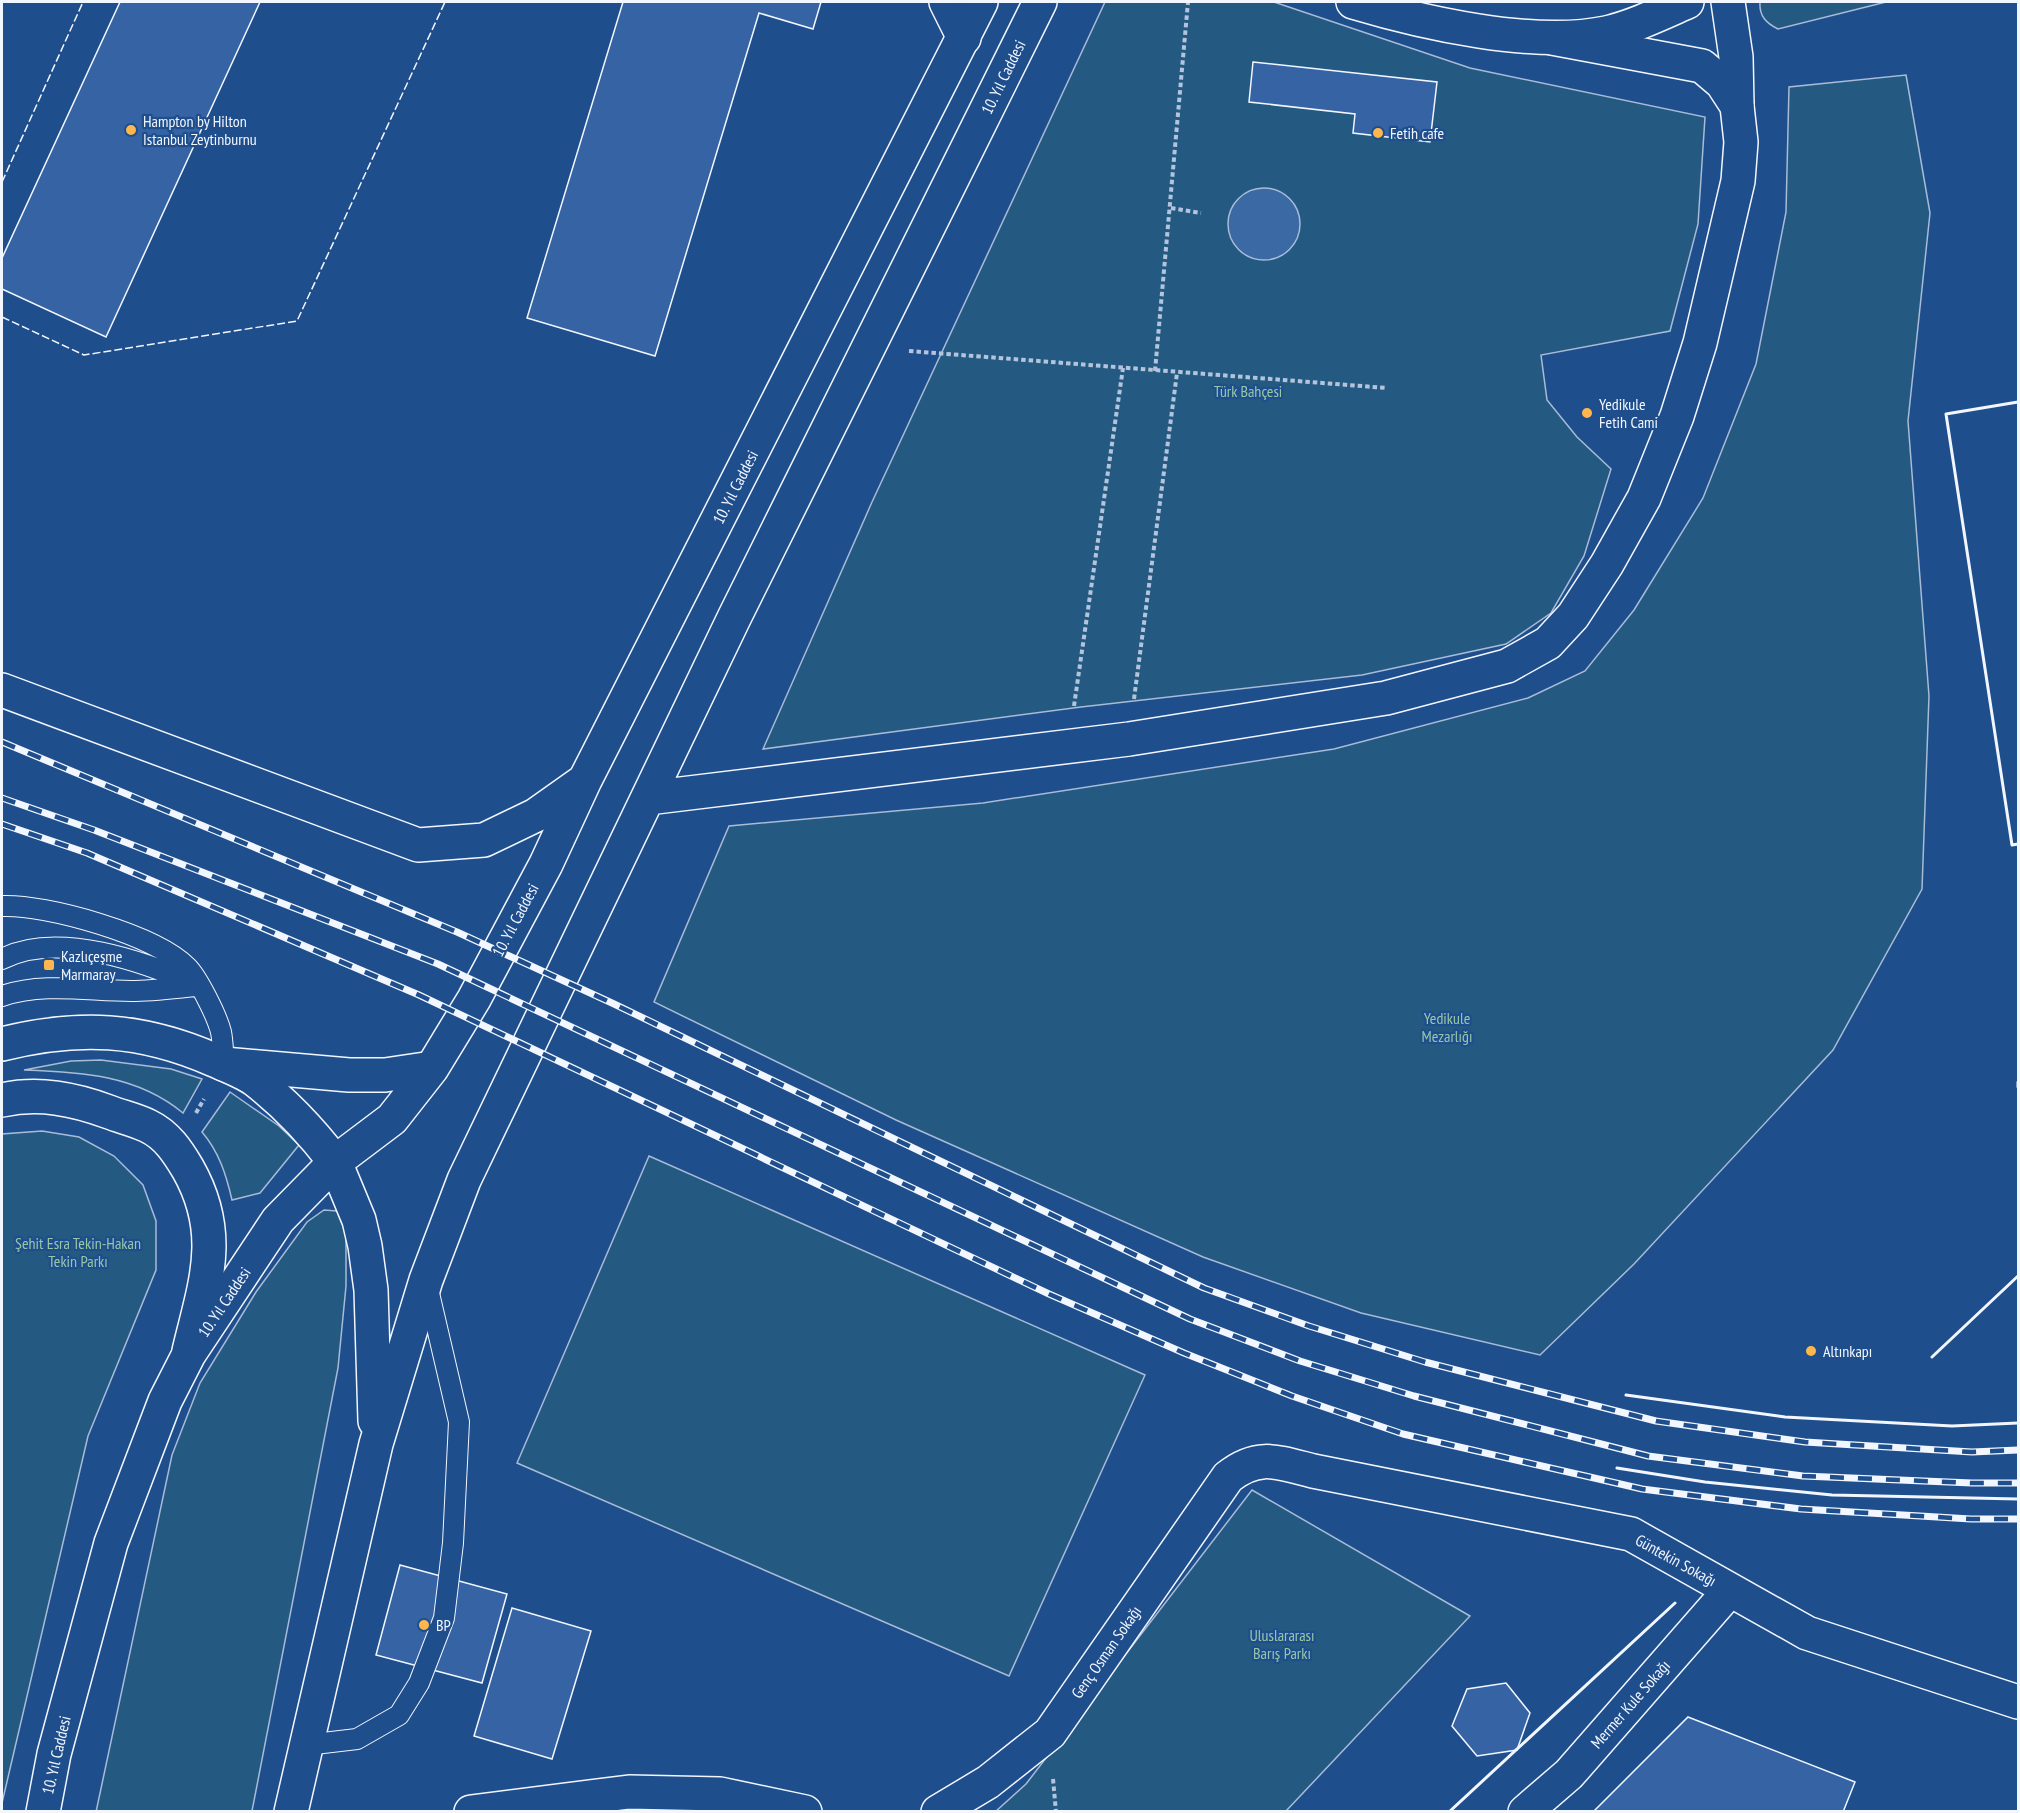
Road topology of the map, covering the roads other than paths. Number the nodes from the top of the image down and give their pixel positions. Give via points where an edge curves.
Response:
1 (946, 2) edge
2 (981, 2) edge
3 (1040, 2) edge
4 (1353, 2) edge
5 (1687, 2) edge
6 (1728, 2) edge
7 (964, 38) junction
8 (1552, 38) junction
9 (1737, 106) junction
10 (2, 690) edge
11 (585, 780) junction
12 (648, 798) junction
13 (2, 906) edge
14 (2, 959) edge
15 (199, 986) junction
16 (2, 996) edge
17 (2, 1044) edge
18 (224, 1064) junction
19 (432, 1068) junction
20 (2, 1100) edge
21 (334, 1162) junction
22 (426, 1280) junction
23 (189, 1354) junction
24 (376, 1444) junction
25 (1245, 1463) joint
26 (1730, 1590) junction
27 (2019, 1702) edge
28 (306, 1745) junction
29 (54, 1754) junction
30 (43, 1812) edge
31 (60, 1812) edge
32 (291, 1812) edge
33 (471, 1812) edge
34 (805, 1812) edge
35 (938, 1812) edge
36 (1525, 1812) edge

1 - 7 main road
2 - 7 main road, 10. Yıl Caddesi
3 - 12 main road, 10. Yıl Caddesi
4 - 8 main road via 1478,30
5 - 8 main road via 1607,33
6 - 9 main road via 1736,57
7 - 11 main road, 10. Yıl Caddesi
8 - 9 main road via 1702,66 1722,83
9 - 12 main road via 1741,142 1738,182 1700,343 1677,416 1644,498 1607,564 1573,616 1548,643 1507,666 1386,698 1129,739
10 - 11 main road via 418,844 484,840 536,815
11 - 19 main road, 10. Yıl Caddesi via 546,864 474,999
12 - 22 main road, 10. Yıl Caddesi via 464,1180
13 - 15 lane via 37,907 131,936 167,951 188,968
14 - 15 lane via 45,947 88,950 166,971
15 - 16 lane via 131,991 79,987 17,991
15 - 18 lane via 220,1032
17 - 18 main road via 105,1030 159,1040
18 - 19 main road via 349,1075 385,1075
18 - 21 main road via 253,1079 281,1103 316,1137
19 - 21 main road, 10. Yıl Caddesi via 392,1119
20 - 23 main road via 24,1095 96,1107 150,1127 176,1148 196,1182 209,1222 209,1268
21 - 23 main road, 10. Yıl Caddesi via 278,1220
21 - 24 main road via 359,1220 365,1246 371,1290
22 - 24 main road, 10. Yıl Caddesi
22 - 28 lane via 459,1422 453,1543 444,1618 419,1683 399,1715 357,1740
23 - 29 main road, 10. Yıl Caddesi via 165,1401 111,1543
24 - 28 main road, 10. Yıl Caddesi
25 - 26 main road, Güntekin Sokağı via 1279,1462 1631,1534
25 - 35 main road, Genç Osman Sokağı via 1227,1477 1050,1733 988,1782
26 - 27 main road, Güntekin Sokağı via 1807,1633
26 - 36 main road, Mermer Kule Sokağı via 1569,1774
28 - 32 main road, 10. Yıl Caddesi
29 - 30 main road, 10. Yıl Caddesi
29 - 31 main road
33 - 34 main road via 629,1792 720,1794

